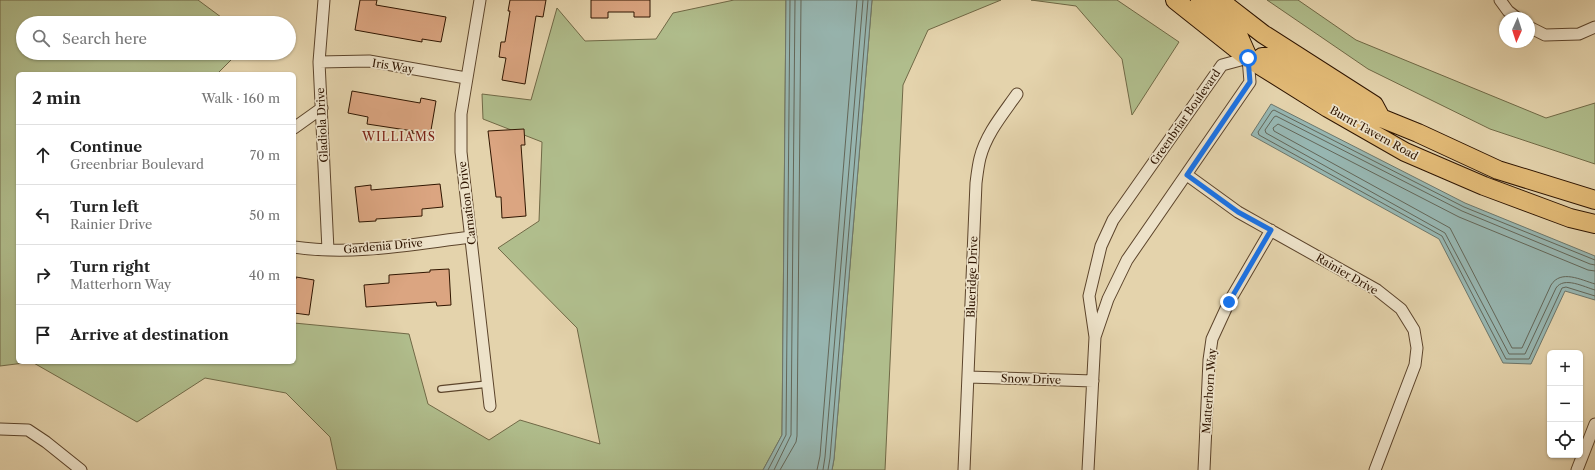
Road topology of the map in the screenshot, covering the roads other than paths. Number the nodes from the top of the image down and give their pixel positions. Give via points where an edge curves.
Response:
1 (324, 0) edge
2 (480, 0) edge
3 (1174, 0) edge
4 (1200, 0) edge
5 (1219, 0) edge
6 (1500, 0) edge
7 (1509, 12) edge
8 (1595, 27) edge
9 (1535, 30) edge
10 (1248, 58) junction
11 (319, 62) junction
12 (466, 78) junction
13 (1017, 94) dead end
14 (322, 108) junction
15 (1381, 118) junction
16 (296, 127) edge
17 (1187, 175) junction
18 (1595, 200) edge
19 (1595, 224) edge
20 (1271, 230) junction
21 (471, 237) junction
22 (296, 247) edge
23 (328, 250) junction
24 (1095, 337) junction
25 (968, 377) junction
26 (1093, 381) junction
27 (488, 384) junction
28 (441, 389) dead end
29 (490, 406) dead end
30 (1595, 424) edge
31 (0, 429) edge
32 (81, 470) edge
33 (964, 470) edge
34 (1088, 470) edge
35 (1204, 470) edge
36 (1375, 470) edge
37 (1577, 470) edge

1 - 11 street, Gladiola Drive
2 - 12 street, Carnation Drive
3 - 10 main road, Burnt Tavern Road
4 - 10 main road via 1235,28
5 - 15 main road, Burnt Tavern Road via 1263,34 1374,105
6 - 7 street
8 - 9 street via 1579,34 1546,35
10 - 15 main road via 1270,57 1367,115
10 - 17 street, Greenbriar Boulevard via 1250,82
10 - 19 main road, Burnt Tavern Road via 1405,152 1484,186 1570,218
10 - 24 street, Greenbriar Boulevard via 1222,65 1112,220 1101,246 1089,296
11 - 12 street, Iris Way via 369,61
11 - 14 street, Gladiola Drive
12 - 21 street, Carnation Drive via 460,114 461,152
13 - 25 street, Blueridge Drive via 996,124 980,158 976,183
14 - 16 street
14 - 23 street, Gladiola Drive
15 - 18 main road, Burnt Tavern Road via 1498,170
17 - 20 street, Rainier Drive via 1238,212
17 - 24 street, Greenbriar Boulevard via 1127,260 1108,299
20 - 35 street, Matterhorn Way via 1229,302 1212,339
20 - 36 street, Rainier Drive via 1377,290 1401,309 1414,330 1417,348 1415,365
21 - 23 street, Gardenia Drive via 356,250
21 - 27 street, Carnation Drive
22 - 23 street, Gardenia Drive
24 - 26 street, Greenbriar Boulevard
25 - 26 street, Snow Drive
25 - 33 street, Blueridge Drive
26 - 34 street, Greenbriar Boulevard
27 - 28 lane
27 - 29 street, Carnation Drive
30 - 37 street
31 - 32 street via 28,430

